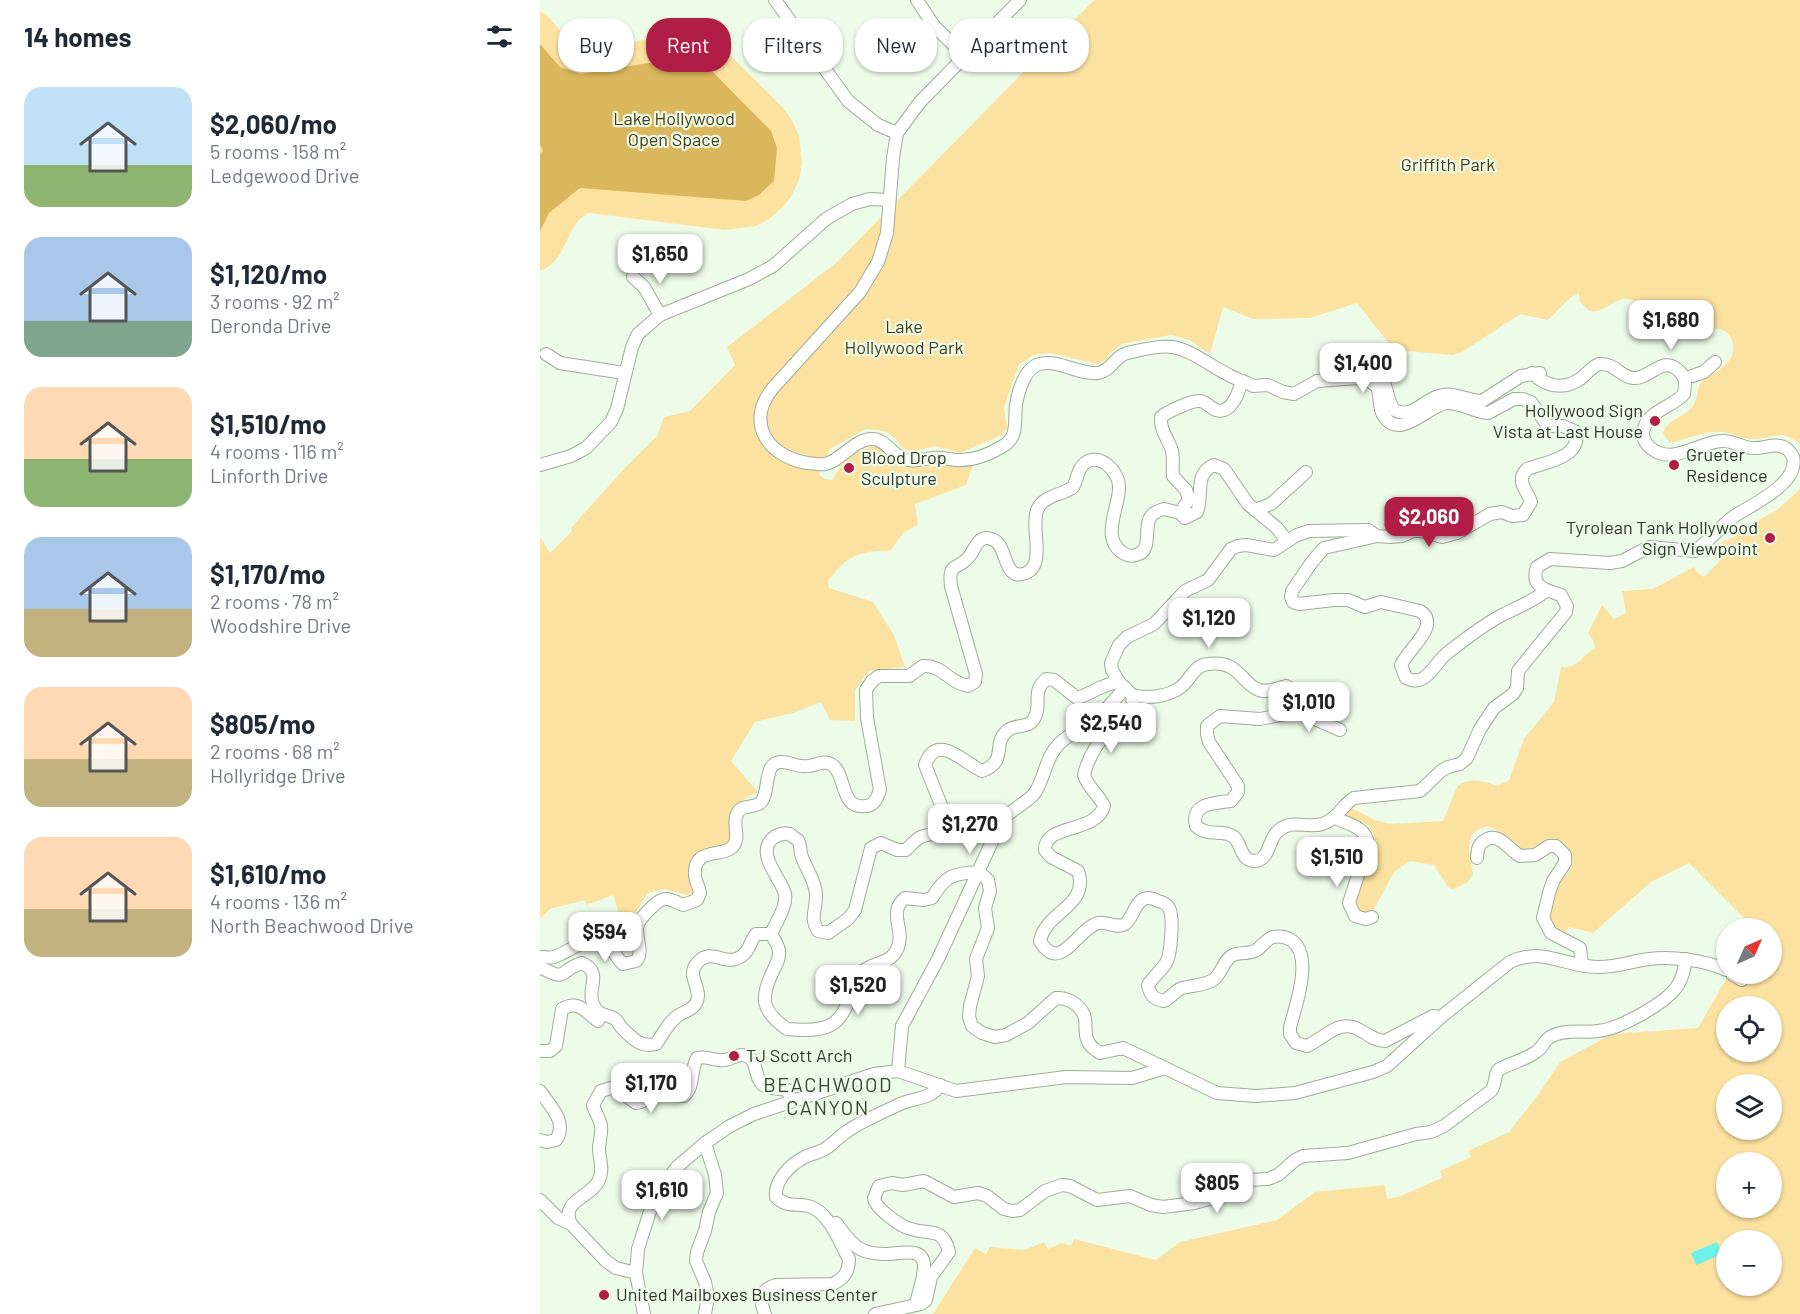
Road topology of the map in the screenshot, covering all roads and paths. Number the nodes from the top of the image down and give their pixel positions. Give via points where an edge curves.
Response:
1 (775, 0) edge
2 (918, 0) edge
3 (1020, 0) edge
4 (1002, 18) edge
5 (949, 41) edge
6 (949, 72) edge
7 (897, 133) junction
8 (889, 200) junction
9 (633, 277) dead end
10 (660, 315) junction
11 (546, 354) dead end
12 (1715, 362) dead end
13 (624, 373) junction
14 (1532, 374) junction
15 (1692, 376) junction
16 (1245, 381) junction
17 (1692, 397) dead end
18 (1474, 403) junction
19 (540, 465) edge
20 (1306, 471) dead end
21 (1255, 510) junction
22 (1180, 513) junction
23 (1377, 536) junction
24 (1287, 541) junction
25 (1546, 591) junction
26 (1125, 688) junction
27 (1290, 708) junction
28 (1340, 730) dead end
29 (1335, 818) junction
30 (1477, 858) dead end
31 (979, 872) junction
32 (1372, 917) dead end
33 (771, 934) junction
34 (540, 957) edge
35 (1686, 959) junction
36 (1582, 965) junction
37 (540, 967) edge
38 (1716, 967) edge
39 (1441, 1017) junction
40 (619, 1025) junction
41 (540, 1051) edge
42 (1166, 1068) junction
43 (898, 1071) junction
44 (940, 1085) junction
45 (540, 1091) edge
46 (792, 1100) junction
47 (540, 1140) edge
48 (705, 1143) junction
49 (540, 1200) edge
50 (824, 1215) junction
51 (570, 1224) junction
52 (636, 1273) junction
53 (915, 1305) junction
54 (648, 1312) edge
55 (705, 1314) edge
56 (765, 1314) edge
57 (875, 1314) edge

1 - 7 street via 849,101 878,125
2 - 5 street via 933,26
3 - 4 street
6 - 7 street
7 - 8 street
8 - 10 street via 870,199 852,204 826,219 773,266
8 - 16 street via 885,241 870,277 773,388 762,408 764,434 773,449 790,459 830,463 872,439 912,461 971,459 1002,447 1013,436 1017,400 1025,377 1040,364 1095,373 1106,370 1127,353 1174,347
9 - 10 street
10 - 13 street via 638,334
11 - 13 street via 560,363
12 - 15 street
13 - 19 street via 616,409 602,432 571,456
14 - 15 street via 1567,379 1600,356 1611,357 1635,371 1658,360 1674,360
14 - 18 street via 1521,376
14 - 25 street via 1546,384 1568,386 1599,364 1611,365 1632,378 1671,366 1685,379 1684,394 1653,415 1646,425 1643,435 1653,450 1667,455 1724,441 1752,448 1780,446 1795,461 1789,480 1768,498 1732,518 1695,550 1649,547 1610,563 1550,559 1535,572 1539,587
15 - 17 street
16 - 18 street via 1294,394 1317,381 1364,378 1377,387 1385,417 1396,424 1408,423 1442,404
16 - 22 street via 1225,410 1196,401 1161,417 1173,458 1173,476 1189,499
18 - 23 street via 1493,409 1514,399 1531,402 1548,426 1563,426 1576,432 1576,446 1571,453 1522,474 1523,487 1532,502 1523,515 1490,514 1442,537 1421,531
20 - 21 street via 1271,504
21 - 22 street via 1224,469 1214,465 1203,472 1200,480 1197,512 1185,518
21 - 24 street
22 - 34 street via 1164,509 1152,514 1142,552 1127,555 1120,551 1112,535 1118,478 1104,463 1087,461 1073,487 1045,500 1038,508 1036,563 1032,569 1014,572 1007,566 998,543 985,538 952,569 951,586 975,681 968,686 958,685 937,667 923,666 909,676 879,676 866,690 880,790 871,805 854,804 847,797 839,772 831,764 802,767 777,762 770,770 762,802 745,806 737,814 735,845 730,850 705,855 697,864 697,900 683,904 667,897 660,899 639,922 640,953 636,961 623,964 608,945 600,942 575,945 558,956
23 - 24 street via 1368,530 1309,531
23 - 25 street via 1324,548 1291,597 1299,604 1348,600 1365,607 1382,602 1426,615 1428,627 1401,665 1406,678 1413,681 1425,678 1445,655 1488,623
24 - 26 street via 1274,550 1246,545 1230,549 1208,580 1185,591 1154,624 1127,637 1111,663
25 - 29 street via 1561,595 1566,612 1518,671 1517,688 1494,708 1467,758 1448,766 1420,791 1354,798
26 - 27 street via 1143,698 1172,692 1198,667 1214,664 1236,669 1259,690 1286,686 1293,694
26 - 31 street via 1094,720 1051,753 1032,796 1002,820
26 - 33 street via 1106,684 1077,698 1054,680 1046,679 1039,685 1031,723 1006,731 1000,741 998,760 982,771 945,749 933,751 925,765 946,826 937,835 920,837 906,849 875,844 855,910 828,933 818,931 814,924 814,883 801,846 790,834 777,835 770,840 767,853 785,900
26 - 39 street via 1133,707 1128,717 1109,732 1086,765 1084,775 1101,800 1103,811 1090,823 1050,836 1045,844 1051,857 1078,871 1081,889 1044,929 1040,940 1044,948 1049,952 1065,951 1088,928 1103,923 1120,926 1144,898 1154,899 1169,908 1172,918 1166,963 1148,985 1156,1000 1164,1001 1178,990 1213,981 1233,955 1255,951 1275,936 1293,941 1303,964 1290,1027 1296,1043 1307,1046 1346,1026 1385,1041 1433,1016
27 - 28 street
27 - 29 street via 1285,714 1260,719 1220,716 1212,720 1208,726 1209,742 1238,786 1238,792 1231,801 1199,808 1194,819 1196,826 1207,833 1227,833 1237,840 1244,856 1254,861 1265,856 1276,832 1287,825 1312,826
29 - 32 street via 1362,830 1367,837 1349,903 1355,916
30 - 36 street via 1478,847 1492,837 1520,856 1535,855 1549,846 1561,849 1565,863 1553,881 1543,918 1551,933 1580,948
31 - 33 street via 951,876 932,898 905,898 899,904 899,946 895,954 861,973 840,1019 826,1028 787,1029 769,1014 764,988 780,952
31 - 42 street via 988,880 990,891 985,908 988,928 976,959 978,976 969,1006 972,1026 995,1037 1006,1035 1028,1023 1056,998 1062,998 1078,1006 1084,1015 1092,1048 1100,1053 1123,1048
31 - 43 street via 902,1026
33 - 40 street via 756,934 747,952 738,959 706,956 698,962 692,970 698,999 690,1010 669,1023 656,1044 641,1045
35 - 36 street via 1653,958 1599,968
35 - 38 street
35 - 53 street via 1676,989 1666,998 1600,1031 1552,1035 1538,1052 1498,1070 1491,1091 1444,1126 1348,1153 1304,1156 1278,1175 1247,1180 1219,1198 1163,1207 1130,1196 1096,1200 1062,1185 1012,1211 987,1196 978,1193 954,1197 924,1181 879,1186 874,1198 879,1209 910,1229 943,1237 947,1245 949,1252 931,1277 926,1300
36 - 39 street via 1537,955 1522,956
37 - 40 street via 560,975 582,963 590,966 594,975 593,1004
39 - 42 street via 1387,1065 1295,1093 1217,1093
40 - 41 street via 602,1024 585,1009 568,1005 562,1009 556,1046
42 - 44 street via 1132,1078 1066,1077 966,1091
43 - 44 street
43 - 46 street via 874,1074
44 - 50 street via 936,1092 866,1120 823,1150 801,1159 776,1184 776,1197 782,1202 811,1207
45 - 47 street via 562,1127 556,1140
46 - 48 street via 753,1114
46 - 51 street via 787,1090 762,1084 754,1063 744,1055 727,1060 697,1058 692,1086 684,1096 654,1093 636,1103 614,1087 601,1091 593,1104 601,1125 601,1174 588,1194 569,1207
48 - 52 street via 677,1167 652,1205 638,1249
48 - 55 street via 717,1193 696,1261 706,1289
49 - 51 street
50 - 53 street via 858,1247 885,1254 919,1254 924,1268
50 - 56 street via 849,1259 847,1274 826,1285 769,1287 761,1297
51 - 52 street via 606,1261
52 - 54 street
53 - 57 street

